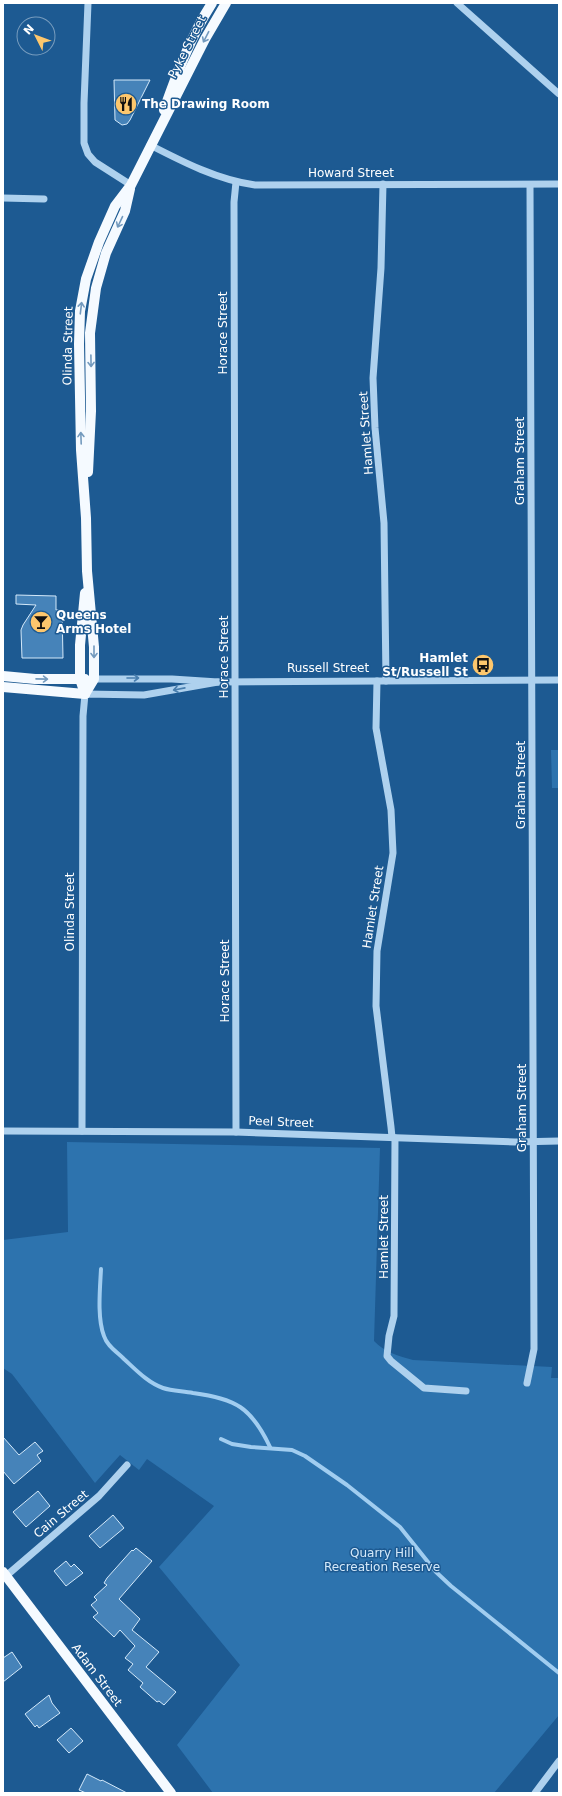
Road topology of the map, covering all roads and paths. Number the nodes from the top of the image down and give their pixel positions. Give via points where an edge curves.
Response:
1 (88, 3) edge
2 (212, 3) edge
3 (226, 3) edge
4 (457, 3) edge
5 (559, 94) edge
6 (150, 145) junction
7 (236, 182) junction
8 (383, 184) junction
9 (559, 184) edge
10 (131, 185) junction
11 (530, 185) junction
12 (3, 198) edge
13 (44, 199) dead end
14 (87, 571) junction
15 (3, 676) edge
16 (80, 679) junction
17 (94, 679) junction
18 (559, 680) edge
19 (377, 681) junction
20 (386, 681) junction
21 (532, 681) junction
22 (218, 682) junction
23 (235, 682) junction
24 (3, 687) edge
25 (85, 694) junction
26 (82, 1131) junction
27 (3, 1132) edge
28 (236, 1132) junction
29 (393, 1138) junction
30 (559, 1141) edge
31 (532, 1142) junction
32 (527, 1383) dead end
33 (466, 1391) dead end
34 (127, 1465) dead end
35 (4, 1574) edge
36 (559, 1761) edge
37 (171, 1793) edge
38 (534, 1793) edge

1 - 10 street via 84,143 88,154 95,162
2 - 6 main road, Pyke Street via 177,71
3 -> 6 main road, Pyke Street
4 - 5 street
6 - 7 street, Howard Street
6 - 10 main road, Pyke Street
7 - 8 street, Howard Street via 254,185
7 - 23 street, Horace Street
8 - 11 street, Howard Street
8 - 20 street, Hamlet Street via 374,378 376,442 384,523
9 - 11 street, Howard Street
10 - 14 main road, Olinda Street via 125,211 101,268 92,313 86,518
11 - 21 street, Graham Street
12 - 13 street
14 - 16 main road, Olinda Street via 80,645
14 -> 17 main road, Olinda Street via 94,636
15 -> 16 main road, Russell Street
16 - 17 main road, Russell Street
16 - 25 main road, Olinda Street
17 -> 22 street, Russell Street
17 - 25 main road, Olinda Street
18 - 21 street, Russell Street
19 - 20 street, Russell Street
19 - 23 street, Russell Street
19 - 29 street, Hamlet Street via 376,728 389,795 393,853 376,969 377,1024
20 - 21 street, Russell Street
21 - 31 street, Graham Street
22 - 23 street, Russell Street
22 -> 25 street, Russell Street via 144,695
23 - 28 street, Horace Street
24 - 25 main road, Russell Street
25 - 26 street, Olinda Street
26 - 27 street, Peel Street
26 - 28 street, Peel Street
28 - 29 street, Peel Street
29 - 31 street, Peel Street
29 - 33 street, Hamlet Street via 394,1307 387,1356 424,1388
30 - 31 street, Peel Street
31 - 32 street, Graham Street via 534,1349
34 - 35 street, Cain Street via 99,1496
35 - 37 main road, Adam Street
36 - 38 street

